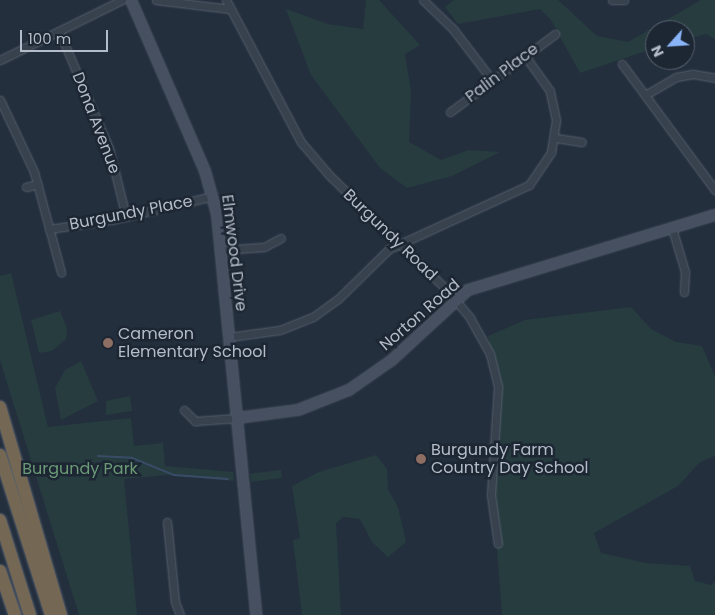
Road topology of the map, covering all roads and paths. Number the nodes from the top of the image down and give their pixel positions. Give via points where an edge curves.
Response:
1 (122, 0) edge
2 (131, 0) edge
3 (156, 0) edge
4 (226, 0) edge
5 (423, 0) edge
6 (612, 0) edge
7 (624, 0) edge
8 (230, 10) junction
9 (58, 31) junction
10 (554, 34) dead end
11 (525, 56) junction
12 (0, 60) edge
13 (622, 64) dead end
14 (715, 78) edge
15 (492, 80) junction
16 (645, 95) junction
17 (0, 100) edge
18 (450, 112) dead end
19 (556, 138) junction
20 (582, 142) dead end
21 (38, 184) junction
22 (26, 187) dead end
23 (715, 190) edge
24 (213, 196) junction
25 (715, 216) edge
26 (126, 217) junction
27 (49, 228) junction
28 (672, 228) junction
29 (281, 238) dead end
30 (399, 244) junction
31 (221, 250) junction
32 (61, 272) dead end
33 (684, 292) dead end
34 (456, 300) junction
35 (229, 338) junction
36 (0, 407) edge
37 (184, 410) dead end
38 (237, 418) junction
39 (0, 455) edge
40 (0, 520) edge
41 (167, 522) dead end
42 (498, 544) dead end
43 (0, 571) edge
44 (15, 615) edge
45 (30, 615) edge
46 (51, 615) edge
47 (61, 615) edge
48 (180, 615) edge
49 (256, 615) edge

1 - 9 street
2 - 24 street, Elmwood Drive
3 - 8 street
4 - 8 street, Burgundy Road
5 - 15 street via 453,29
6 - 7 street
8 - 30 street, Burgundy Road via 301,142 329,175
9 - 12 street
9 - 26 street, Dona Avenue via 109,148
10 - 11 street, Palin Place
11 - 15 street, Palin Place
11 - 19 street via 553,100
13 - 16 street
14 - 16 street via 693,74 676,77
15 - 18 street, Palin Place
16 - 23 street
17 - 21 street
19 - 20 street
19 - 30 street via 544,166 523,190
21 - 22 street
21 - 27 street
24 - 26 street, Burgundy Place
24 - 31 street, Elmwood Drive
25 - 28 street, Norton Road
26 - 27 street, Burgundy Place
27 - 32 street
28 - 33 street via 686,272
28 - 34 street, Norton Road via 474,288
29 - 31 street via 264,247
30 - 34 street, Burgundy Road
30 - 35 street via 313,317 280,330
31 - 35 street, Elmwood Drive
34 - 38 street, Norton Road via 392,360 349,390 298,410
34 - 42 street, Burgundy Road via 490,354 498,387 491,495
35 - 38 street, Elmwood Drive
36 - 47 highway
37 - 38 street, Norton Road via 195,422
38 - 49 street, Elmwood Drive
39 - 46 highway
40 - 45 highway
41 - 48 street via 175,602
43 - 44 highway

